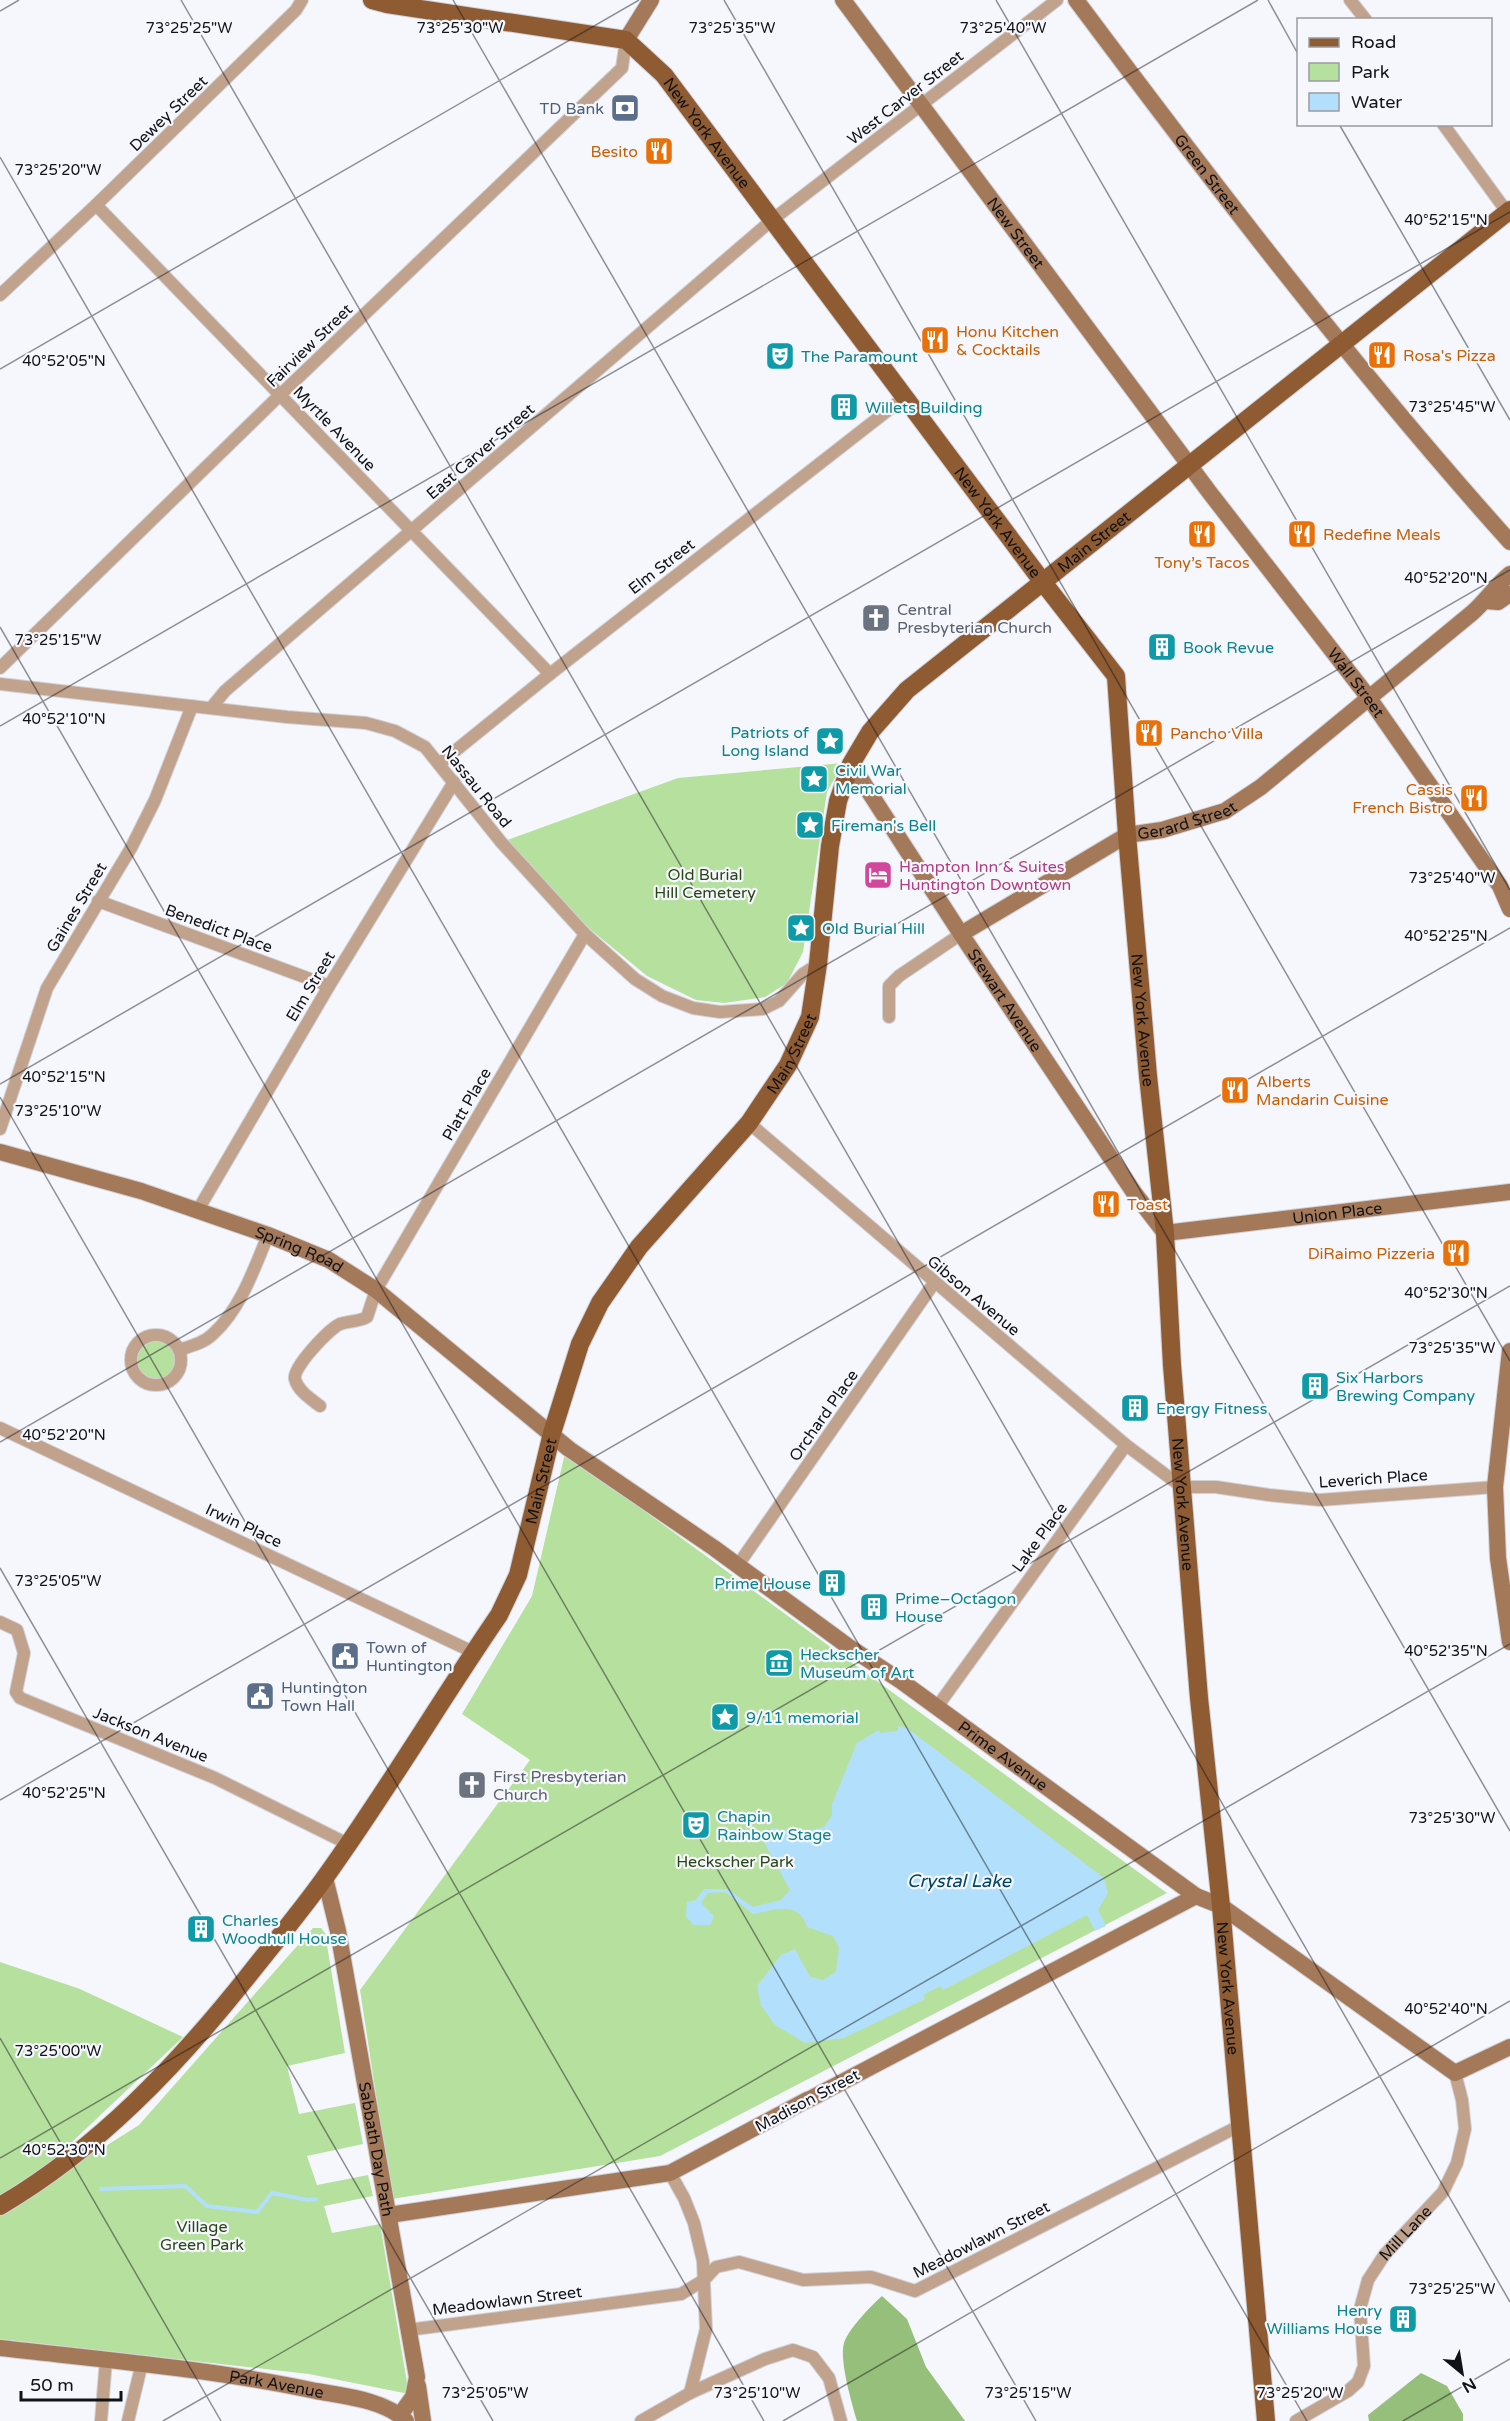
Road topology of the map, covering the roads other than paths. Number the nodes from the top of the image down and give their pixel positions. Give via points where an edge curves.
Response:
1 (302, 0) edge
2 (372, 0) edge
3 (651, 0) edge
4 (843, 0) edge
5 (1057, 0) edge
6 (1076, 0) edge
7 (1350, 0) edge
8 (1364, 18) edge
9 (626, 40) junction
10 (922, 106) junction
11 (1445, 126) edge
12 (96, 205) junction
13 (1509, 211) edge
14 (772, 219) junction
15 (2, 288) edge
16 (1340, 344) junction
17 (280, 395) junction
18 (905, 397) junction
19 (1189, 463) junction
20 (411, 532) junction
21 (1510, 542) edge
22 (1510, 574) edge
23 (1042, 581) junction
24 (1510, 594) edge
25 (1486, 601) junction
26 (0, 668) edge
27 (550, 674) junction
28 (0, 684) edge
29 (1369, 698) junction
30 (192, 706) junction
31 (211, 708) junction
32 (439, 764) junction
33 (851, 764) junction
34 (454, 782) junction
35 (1126, 835) junction
36 (98, 901) junction
37 (1510, 909) edge
38 (585, 934) junction
39 (961, 934) junction
40 (818, 964) junction
41 (329, 986) junction
42 (889, 1017) dead end
43 (749, 1123) junction
44 (0, 1129) edge
45 (0, 1152) edge
46 (1510, 1192) edge
47 (198, 1209) junction
48 (1165, 1233) junction
49 (268, 1234) junction
50 (934, 1283) junction
51 (376, 1290) junction
52 (179, 1350) junction
53 (1510, 1351) edge
54 (320, 1406) dead end
55 (0, 1428) edge
56 (552, 1433) junction
57 (1126, 1445) junction
58 (1182, 1487) junction
59 (1495, 1487) junction
60 (738, 1565) junction
61 (0, 1622) edge
62 (1510, 1642) edge
63 (473, 1652) junction
64 (937, 1707) junction
65 (348, 1844) junction
66 (325, 1878) junction
67 (1196, 1896) junction
68 (1221, 1906) junction
69 (1510, 2047) edge
70 (1455, 2073) junction
71 (1239, 2126) junction
72 (670, 2173) junction
73 (0, 2206) edge
74 (389, 2215) junction
75 (704, 2280) junction
76 (408, 2330) junction
77 (0, 2348) edge
78 (106, 2360) junction
79 (142, 2363) junction
80 (417, 2377) junction
81 (690, 2393) junction
82 (403, 2418) edge
83 (101, 2421) edge
84 (128, 2421) edge
85 (423, 2421) edge
86 (642, 2421) edge
87 (841, 2421) edge
88 (1266, 2421) edge
89 (1296, 2421) edge

1 - 12 street, Dewey Street
2 - 9 main road
3 - 9 street
4 - 10 street, New Street
5 - 10 street, West Carver Street
6 - 16 street, Green Street
7 - 8 street
9 - 14 main road, New York Avenue via 664,75
9 - 17 street, Fairview Street via 622,68
10 - 14 street, West Carver Street
10 - 19 street, New Street
11 - 13 street
12 - 15 street, Dewey Street
12 - 17 street, Myrtle Avenue
13 - 16 main road, Main Street
14 - 18 main road, New York Avenue
14 - 20 street, East Carver Street
16 - 19 main road, Main Street
16 - 21 street, Green Street
17 - 20 street, Myrtle Avenue
17 - 26 street, Fairview Street
18 - 23 main road, New York Avenue
18 - 27 street, Elm Street
19 - 23 main road, Main Street
19 - 29 street, Wall Street
20 - 27 street, Myrtle Avenue
20 - 31 street, East Carver Street via 225,691
22 - 25 street, Gerard Street via 1492,589
23 - 33 main road, Main Street via 908,690 877,721
23 - 35 main road, New York Avenue via 1116,676
24 - 25 street, Gerard Street via 1498,602
25 - 29 street, Gerard Street
27 - 32 street, Elm Street
28 - 30 street, Nassau Road
29 - 35 street, Gerard Street via 1261,787 1225,811 1162,830
29 - 37 street, Wall Street via 1500,886
30 - 31 street, Nassau Road
30 - 36 street, Gaines Street via 155,800
31 - 32 street, Nassau Road via 366,723 395,731 425,747
32 - 34 street, Nassau Road
33 - 39 street, Stewart Avenue
33 - 40 main road, Main Street via 838,801 830,846
34 - 38 street, Nassau Road via 501,842
34 - 41 street, Elm Street
35 - 39 street, Gerard Street
35 - 48 main road, New York Avenue
36 - 41 street, Benedict Place
36 - 44 street, Gaines Street via 47,988
38 - 40 street, Nassau Road via 634,979 663,996 693,1008 720,1012 763,1009 779,1001 802,974
38 - 51 street, Platt Place
39 - 42 street, Gerard Street via 889,986
39 - 48 street, Stewart Avenue via 1128,1185
40 - 43 main road, Main Street via 810,1017 788,1065
41 - 47 street, Elm Street
43 - 50 street, Gibson Avenue
43 - 56 main road, Main Street via 639,1247 600,1303 583,1336
45 - 47 street, Spring Road
46 - 48 street, Union Place
47 - 49 street, Spring Road
48 - 58 main road, New York Avenue
49 - 51 street, Spring Road via 329,1260
49 - 52 street via 249,1282 223,1323 201,1343
50 - 57 street, Gibson Avenue
50 - 60 street, Orchard Place
51 - 54 street, Platt Place via 367,1317 341,1324 326,1334 296,1370 298,1386
51 - 56 street, Spring Road
52 - 52 street via 166,1337 142,1339 132,1352 132,1368 150,1385 166,1383 178,1372
53 - 59 street
55 - 63 street, Irwin Place
56 - 60 street, Prime Avenue via 569,1449
56 - 63 main road, Main Street via 518,1575 499,1615
57 - 58 street, Gibson Avenue
57 - 64 street, Lake Place
58 - 59 street, Leverich Place via 1216,1487 1320,1500
58 - 68 main road, New York Avenue
59 - 62 street via 1498,1558
60 - 64 street, Prime Avenue
61 - 65 street, Jackson Avenue via 17,1630 24,1653 16,1692 20,1698 215,1778
63 - 65 main road, Main Street
64 - 67 street, Prime Avenue
65 - 66 main road, Main Street
66 - 73 main road, Main Street via 199,2037 128,2109 37,2184
66 - 74 street, Sabbath Day Path
67 - 68 street, Prime Avenue
67 - 72 street, Madison Street
68 - 70 street, Prime Avenue
68 - 71 main road, New York Avenue
69 - 70 street
70 - 89 street, Mill Lane via 1465,2130 1457,2163 1443,2192 1385,2254 1368,2280 1360,2309 1364,2366 1358,2382
71 - 75 street, Meadowlawn Street via 915,2291 872,2277 803,2280 739,2262 716,2267
71 - 88 main road, New York Avenue
72 - 74 street, Madison Street
72 - 75 street via 694,2223 704,2261
74 - 76 street, Sabbath Day Path
75 - 76 street, Meadowlawn Street via 681,2294
75 - 81 street via 706,2329
76 - 80 street, Sabbath Day Path
77 - 78 street, Park Avenue
78 - 79 street, Park Avenue
78 - 83 street
79 - 82 street, Park Avenue via 319,2391 370,2403
79 - 84 street
80 - 82 street, Sabbath Day Path
80 - 85 street
81 - 86 street
81 - 87 street via 793,2350 813,2357 830,2378

